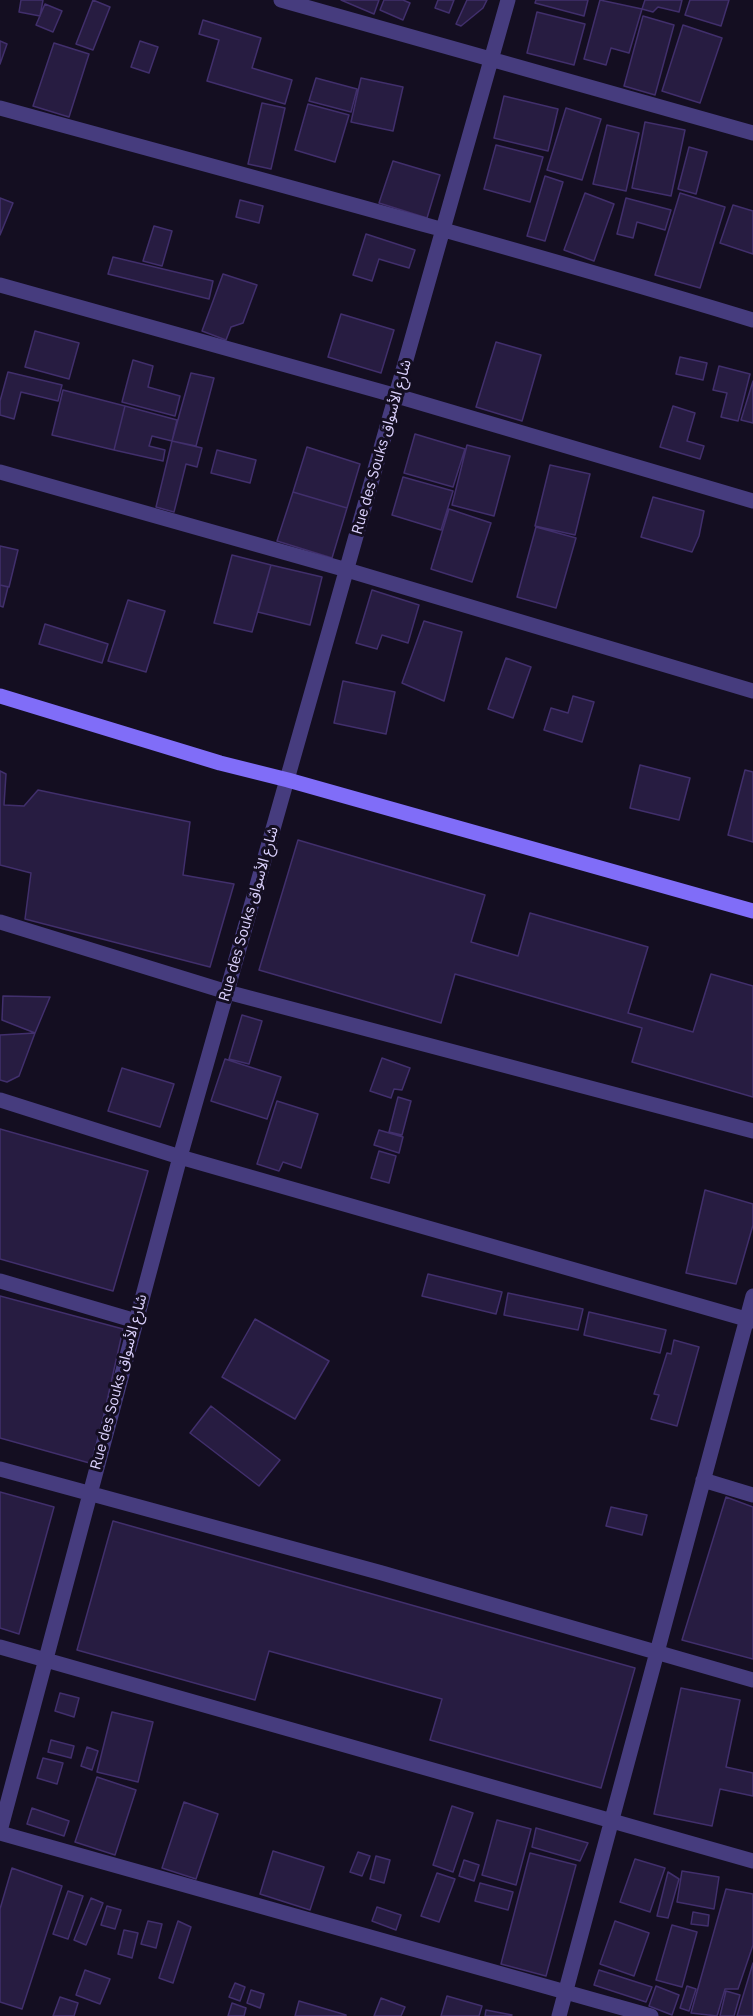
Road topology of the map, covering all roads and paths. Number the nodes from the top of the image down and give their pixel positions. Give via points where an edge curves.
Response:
1 (281, 0) edge
2 (508, 0) edge
3 (491, 60) junction
4 (0, 108) edge
5 (753, 134) edge
6 (443, 229) junction
7 (0, 285) edge
8 (753, 320) edge
9 (397, 396) junction
10 (0, 472) edge
11 (753, 501) edge
12 (347, 570) junction
13 (753, 691) edge
14 (0, 696) edge
15 (288, 780) junction
16 (753, 911) edge
17 (0, 922) edge
18 (227, 992) junction
19 (0, 1100) edge
20 (753, 1131) edge
21 (180, 1157) junction
22 (0, 1281) edge
23 (753, 1296) edge
24 (750, 1320) edge
25 (136, 1321) junction
26 (0, 1469) edge
27 (703, 1480) junction
28 (89, 1494) junction
29 (753, 1495) edge
30 (0, 1647) edge
31 (657, 1652) junction
32 (46, 1660) junction
33 (753, 1680) edge
34 (611, 1821) junction
35 (0, 1832) edge
36 (753, 1861) edge
37 (566, 1992) junction
38 (559, 2016) edge
39 (651, 2016) edge

1 - 3 street
2 - 3 street, Rue des Souks شارع الأسواق
3 - 5 street
3 - 6 street, Rue des Souks شارع الأسواق
4 - 6 street
6 - 8 street
6 - 9 street, Rue des Souks شارع الأسواق
7 - 9 street
9 - 11 street
9 - 12 street, Rue des Souks شارع الأسواق
10 - 12 street
12 - 13 street
12 - 15 street, Rue des Souks شارع الأسواق
14 - 15 street
15 - 16 street
15 - 18 street, Rue des Souks شارع الأسواق
17 - 18 street
18 - 20 street
18 - 21 street, Rue des Souks شارع الأسواق
19 - 21 street
21 - 24 street
21 - 25 street, Rue des Souks شارع الأسواق
22 - 25 street
23 - 24 street
24 - 27 street
25 - 28 street, Rue des Souks شارع الأسواق
26 - 28 street
27 - 29 street
27 - 31 street
28 - 31 street
28 - 32 street, Rue des Souks شارع الأسواق
30 - 32 street
31 - 33 street
31 - 34 street
32 - 34 street
32 - 35 street, Rue des Souks شارع الأسواق
34 - 36 street
34 - 37 street
35 - 37 street
37 - 38 street
37 - 39 street

